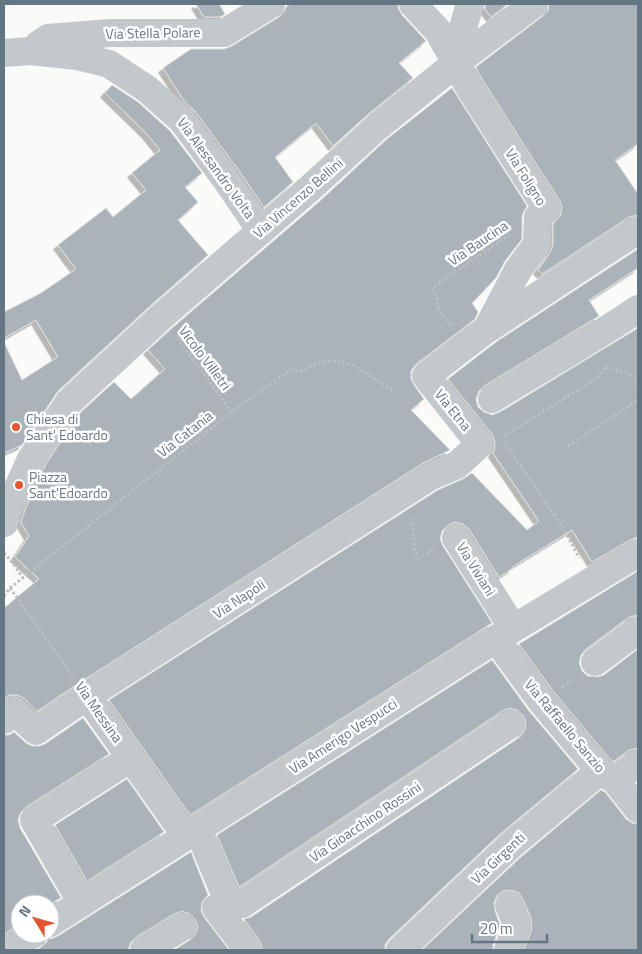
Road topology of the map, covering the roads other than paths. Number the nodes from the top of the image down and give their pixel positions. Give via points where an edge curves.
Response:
1 (271, 4) edge
2 (413, 4) edge
3 (470, 4) edge
4 (534, 4) edge
5 (30, 51) junction
6 (4, 53) edge
7 (461, 59) junction
8 (261, 230) junction
9 (638, 230) edge
10 (638, 309) edge
11 (477, 337) junction
12 (426, 376) joint
13 (492, 399) dead end
14 (491, 441) joint
15 (5, 513) edge
16 (456, 538) road end
17 (638, 553) edge
18 (638, 630) edge
19 (504, 634) junction
20 (595, 662) road end
21 (87, 696) junction
22 (4, 720) edge
23 (510, 724) dead end
24 (131, 758) junction
25 (638, 763) edge
26 (607, 775) junction
27 (638, 809) edge
28 (192, 833) junction
29 (82, 903) junction
30 (510, 905) dead end
31 (222, 907) junction
32 (60, 917) edge
33 (182, 927) dead end
34 (144, 950) edge
35 (248, 950) edge
36 (400, 950) edge
37 (508, 950) edge

1 - 5 street, Via Stella Polare via 224,33 110,33 48,38
2 - 7 street
3 - 7 street via 463,28
4 - 7 street, Via Vincenzo Bellini
5 - 6 street, Via Alessandro Volta
5 - 8 street, Via Alessandro Volta via 77,56 109,64 147,89 182,120
7 - 8 street, Via Vincenzo Bellini
7 - 11 street, Via Foligno via 469,87 547,209 538,217 538,244
8 - 15 street, Via Vincenzo Bellini via 69,402 31,460
9 - 11 street
10 - 13 street
11 - 12 street, Via Foligno
12 - 14 street, Via Etna
14 - 21 street, Via Napoli
16 - 19 street, Via Viviani
17 - 19 street, Via Amerigo Vespucci
18 - 20 street
19 - 26 street, Via Raffaello Sanzio via 542,702
19 - 28 street, Via Amerigo Vespucci
21 - 22 street, Via Napoli via 36,732 13,710
21 - 24 street, Via Messina
23 - 31 street, Via Gioacchino Rossini via 242,904
24 - 28 street, Via Messina
24 - 29 street via 34,820
25 - 26 street, Via Girgenti
26 - 27 street, Via Raffaello Sanzio
26 - 36 street, Via Girgenti via 511,844
28 - 29 street, Via Amerigo Vespucci
28 - 31 street, Via Messina via 225,894
29 - 32 street, Via Amerigo Vespucci
30 - 37 street via 517,924
31 - 35 street, Via Messina
33 - 34 street

